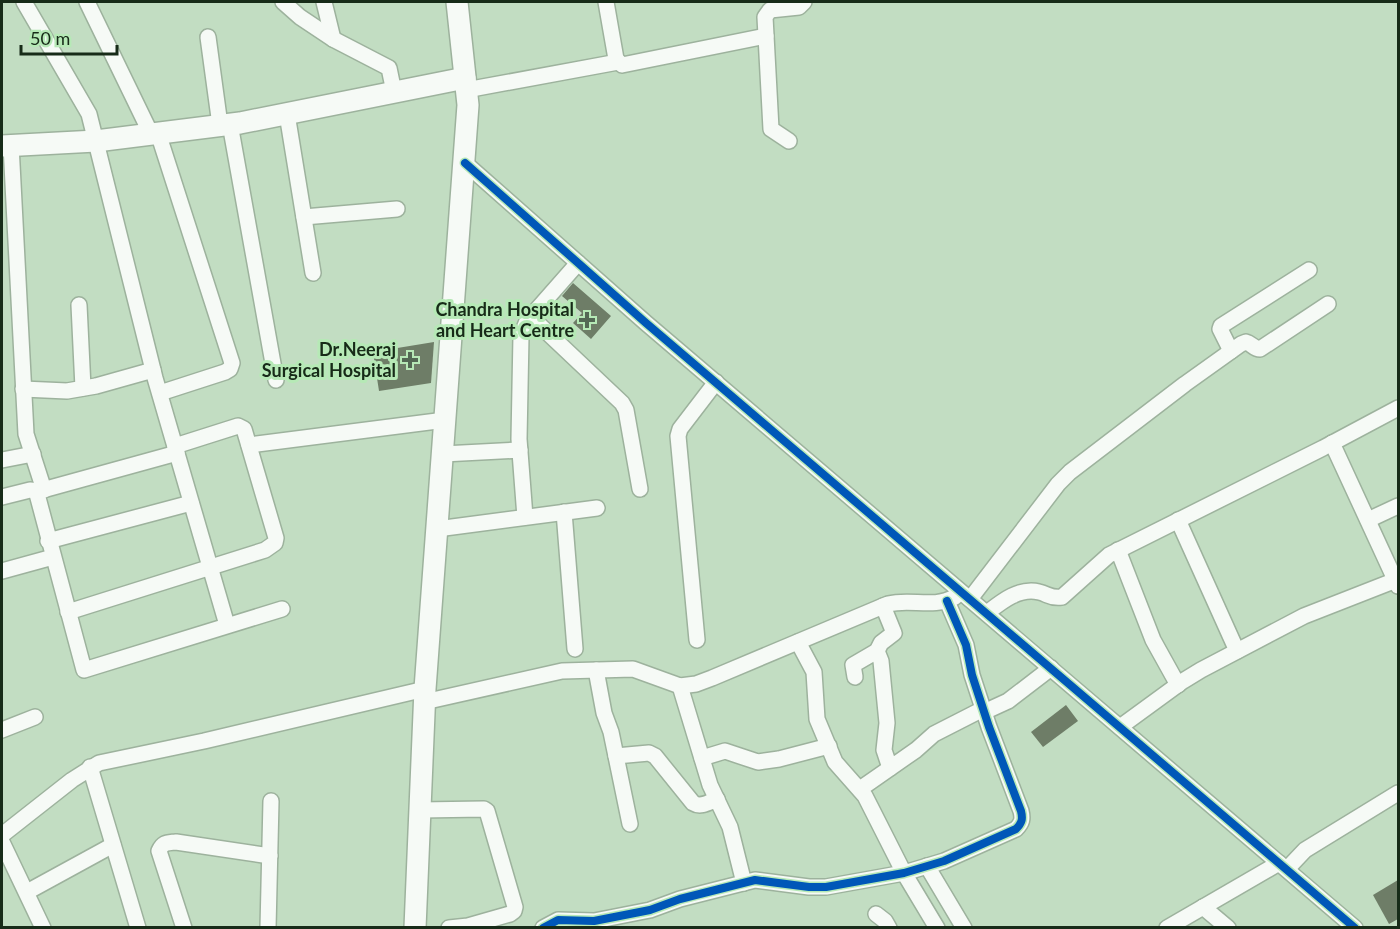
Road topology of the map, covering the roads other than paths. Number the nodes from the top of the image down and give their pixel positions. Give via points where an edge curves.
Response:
1 (24, 2) edge
2 (87, 2) edge
3 (283, 2) edge
4 (324, 2) edge
5 (457, 2) edge
6 (606, 2) edge
7 (804, 2) edge
8 (766, 36) junction
9 (208, 37) dead end
10 (333, 39) junction
11 (618, 62) junction
12 (466, 84) junction
13 (394, 92) junction
14 (287, 114) junction
15 (225, 125) junction
16 (154, 134) junction
17 (96, 141) junction
18 (789, 141) dead end
19 (6, 145) edge
20 (465, 163) junction
21 (397, 209) dead end
22 (304, 217) junction
23 (578, 263) junction
24 (1309, 270) dead end
25 (313, 273) dead end
26 (1328, 304) dead end
27 (79, 305) dead end
28 (531, 317) junction
29 (1231, 351) junction
30 (153, 370) junction
31 (276, 381) dead end
32 (716, 382) junction
33 (83, 388) junction
34 (23, 389) junction
35 (160, 393) junction
36 (1398, 408) edge
37 (445, 420) junction
38 (1332, 443) junction
39 (249, 445) junction
40 (176, 449) junction
41 (520, 450) junction
42 (33, 454) junction
43 (443, 454) junction
44 (2, 460) edge
45 (640, 489) dead end
46 (41, 491) junction
47 (2, 497) edge
48 (191, 503) junction
49 (1398, 506) edge
50 (597, 508) dead end
51 (564, 512) junction
52 (525, 517) junction
53 (1178, 520) junction
54 (1368, 520) junction
55 (437, 529) junction
56 (48, 541) junction
57 (1118, 550) junction
58 (53, 557) junction
59 (210, 568) junction
60 (2, 571) edge
61 (1397, 583) edge
62 (967, 596) junction
63 (947, 601) junction
64 (883, 606) junction
65 (282, 609) dead end
66 (68, 612) junction
67 (987, 613) junction
68 (227, 626) junction
69 (697, 640) dead end
70 (798, 642) junction
71 (574, 649) dead end
72 (877, 651) junction
73 (1237, 651) junction
74 (1051, 668) junction
75 (596, 670) junction
76 (855, 677) dead end
77 (1178, 685) junction
78 (680, 686) junction
79 (424, 695) junction
80 (984, 711) junction
81 (34, 717) dead end
82 (1120, 727) junction
83 (2, 730) edge
84 (828, 746) junction
85 (616, 756) junction
86 (702, 758) junction
87 (90, 766) junction
88 (890, 768) junction
89 (860, 789) junction
90 (1398, 794) edge
91 (717, 799) junction
92 (271, 801) dead end
93 (420, 810) junction
94 (630, 824) dead end
95 (2, 835) edge
96 (2, 842) edge
97 (113, 845) junction
98 (270, 856) junction
99 (927, 866) junction
100 (1283, 866) junction
101 (904, 873) junction
102 (744, 883) junction
103 (27, 892) junction
104 (1203, 907) junction
105 (876, 914) dead end
106 (627, 921) edge
107 (574, 924) edge
108 (43, 927) edge
109 (138, 927) edge
110 (184, 927) edge
111 (268, 927) edge
112 (415, 927) edge
113 (449, 927) edge
114 (543, 927) edge
115 (889, 927) edge
116 (937, 927) edge
117 (964, 927) edge
118 (1167, 927) edge
119 (1228, 927) edge
120 (1355, 927) edge

1 - 17 street via 89,114
2 - 16 street
3 - 10 street
4 - 10 street
5 - 12 main road
6 - 11 street
7 - 8 street via 799,7 770,10 765,17
8 - 11 street via 622,65
8 - 18 street via 771,129
9 - 15 street
10 - 13 street via 390,68
11 - 12 street
12 - 13 main road
12 - 20 main road
13 - 14 main road
14 - 15 main road
14 - 22 street
15 - 16 main road
15 - 31 street
16 - 17 main road
16 - 35 street via 232,363 225,372
17 - 19 main road
17 - 30 street
19 - 34 street
20 - 23 street
20 - 37 main road
21 - 22 street
22 - 25 street
23 - 28 street
23 - 32 street
24 - 29 street via 1221,326 1221,335
26 - 29 street via 1260,349 1246,342
27 - 33 street
28 - 41 street via 521,336
28 - 45 street via 627,410
29 - 62 street via 1070,472
30 - 33 street
30 - 35 street
32 - 62 street
32 - 69 street via 678,435
33 - 34 street via 55,392
34 - 42 street via 26,434
35 - 40 street
36 - 38 street
37 - 39 street
37 - 43 main road
38 - 53 street
38 - 54 street
39 - 40 street via 244,429 238,426
39 - 59 street via 275,543
40 - 46 street
40 - 48 street
41 - 43 street
41 - 52 street
42 - 44 street
42 - 46 street
43 - 55 main road
46 - 47 street
46 - 56 street via 37,499
48 - 56 street
48 - 59 street
49 - 54 street
50 - 51 street
51 - 52 street
51 - 71 street
52 - 55 street
53 - 57 street
53 - 73 street
54 - 61 street
55 - 79 main road
56 - 58 street
57 - 67 street via 1062,597 1028,591 1007,598
57 - 77 street via 1153,640
58 - 60 street
58 - 66 street
59 - 66 street
59 - 68 street
61 - 73 street via 1304,616
62 - 63 street
62 - 67 street
63 - 64 street via 895,602
63 - 80 street via 966,645
64 - 70 street
64 - 72 street via 894,633
65 - 68 street
66 - 68 street via 84,670
67 - 74 street
70 - 78 street via 696,684
70 - 84 street via 814,672 817,719
72 - 76 street via 853,665
72 - 88 street via 887,723 884,750
73 - 77 street
74 - 80 street via 1008,701
74 - 82 street
75 - 78 street via 633,669
75 - 79 street via 550,673
75 - 85 street
77 - 82 street
78 - 86 street
79 - 87 street
79 - 93 main road
80 - 88 street via 934,734
80 - 99 street via 1021,811 1021,824
81 - 83 street
82 - 100 street
84 - 86 street via 758,762 726,751
84 - 89 street via 840,769
85 - 91 street via 649,753 697,806
85 - 94 street
86 - 91 street
87 - 95 street
87 - 97 street
88 - 89 street
89 - 101 street
90 - 100 street
91 - 102 street via 730,827
92 - 98 street
93 - 112 main road
93 - 113 street via 487,811 515,907 510,914
96 - 103 street
97 - 103 street
97 - 109 street
98 - 110 street via 176,842 162,845 159,850
98 - 111 street
99 - 101 street
99 - 117 street
100 - 104 street
100 - 120 street
101 - 102 street via 826,887 762,880
101 - 116 street
102 - 106 street via 680,899
103 - 108 street
104 - 118 street
104 - 119 street
105 - 115 street
106 - 107 street
107 - 114 street via 558,920

